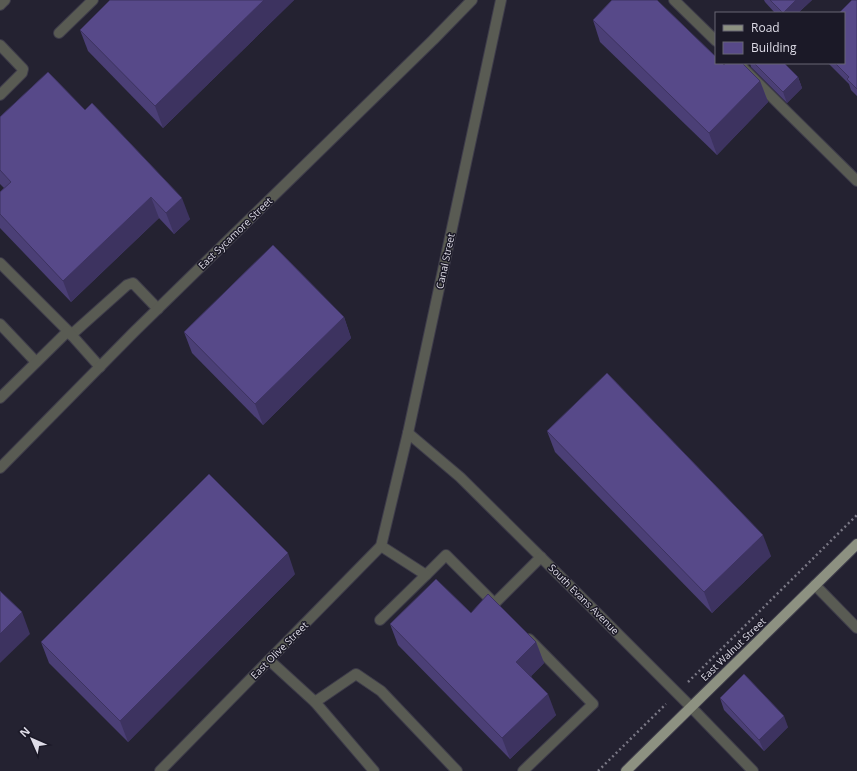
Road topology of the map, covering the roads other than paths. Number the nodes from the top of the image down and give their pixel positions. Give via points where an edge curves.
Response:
1 (5, 0) edge
2 (93, 0) edge
3 (472, 0) edge
4 (501, 0) edge
5 (674, 0) edge
6 (0, 5) edge
7 (59, 32) dead end
8 (715, 40) edge
9 (0, 45) edge
10 (739, 64) edge
11 (0, 95) edge
12 (857, 181) edge
13 (0, 263) edge
14 (158, 309) junction
15 (0, 324) edge
16 (69, 333) junction
17 (36, 362) junction
18 (100, 367) junction
19 (0, 398) edge
20 (408, 433) junction
21 (0, 468) edge
22 (857, 544) edge
23 (381, 546) junction
24 (541, 556) junction
25 (426, 574) junction
26 (815, 585) junction
27 (380, 620) dead end
28 (857, 628) edge
29 (522, 631) edge
30 (269, 660) junction
31 (315, 702) junction
32 (691, 707) junction
33 (160, 771) edge
34 (374, 771) edge
35 (457, 771) edge
36 (523, 771) edge
37 (626, 771) edge
38 (753, 771) edge

1 - 6 street
2 - 7 street
3 - 14 street, East Sycamore Street
4 - 20 street, Canal Street
5 - 8 street
9 - 11 street via 23,69
10 - 12 street
13 - 16 street
14 - 16 street via 133,283 127,285
14 - 18 street, East Sycamore Street
15 - 17 street
16 - 17 street
16 - 18 street
17 - 19 street
18 - 21 street, East Sycamore Street
20 - 23 street, Canal Street
20 - 24 street, South Evans Avenue via 460,477
22 - 26 main road, East Walnut Street
23 - 25 street
23 - 30 street, East Olive Street
24 - 25 street via 497,606 446,555
24 - 32 street, South Evans Avenue
25 - 27 street
26 - 28 street
26 - 32 main road, East Walnut Street
29 - 36 street via 593,704
30 - 31 street
30 - 33 street, East Olive Street
31 - 34 street
31 - 35 street via 356,674 380,691
32 - 37 main road, East Walnut Street
32 - 38 street, South Evans Avenue

